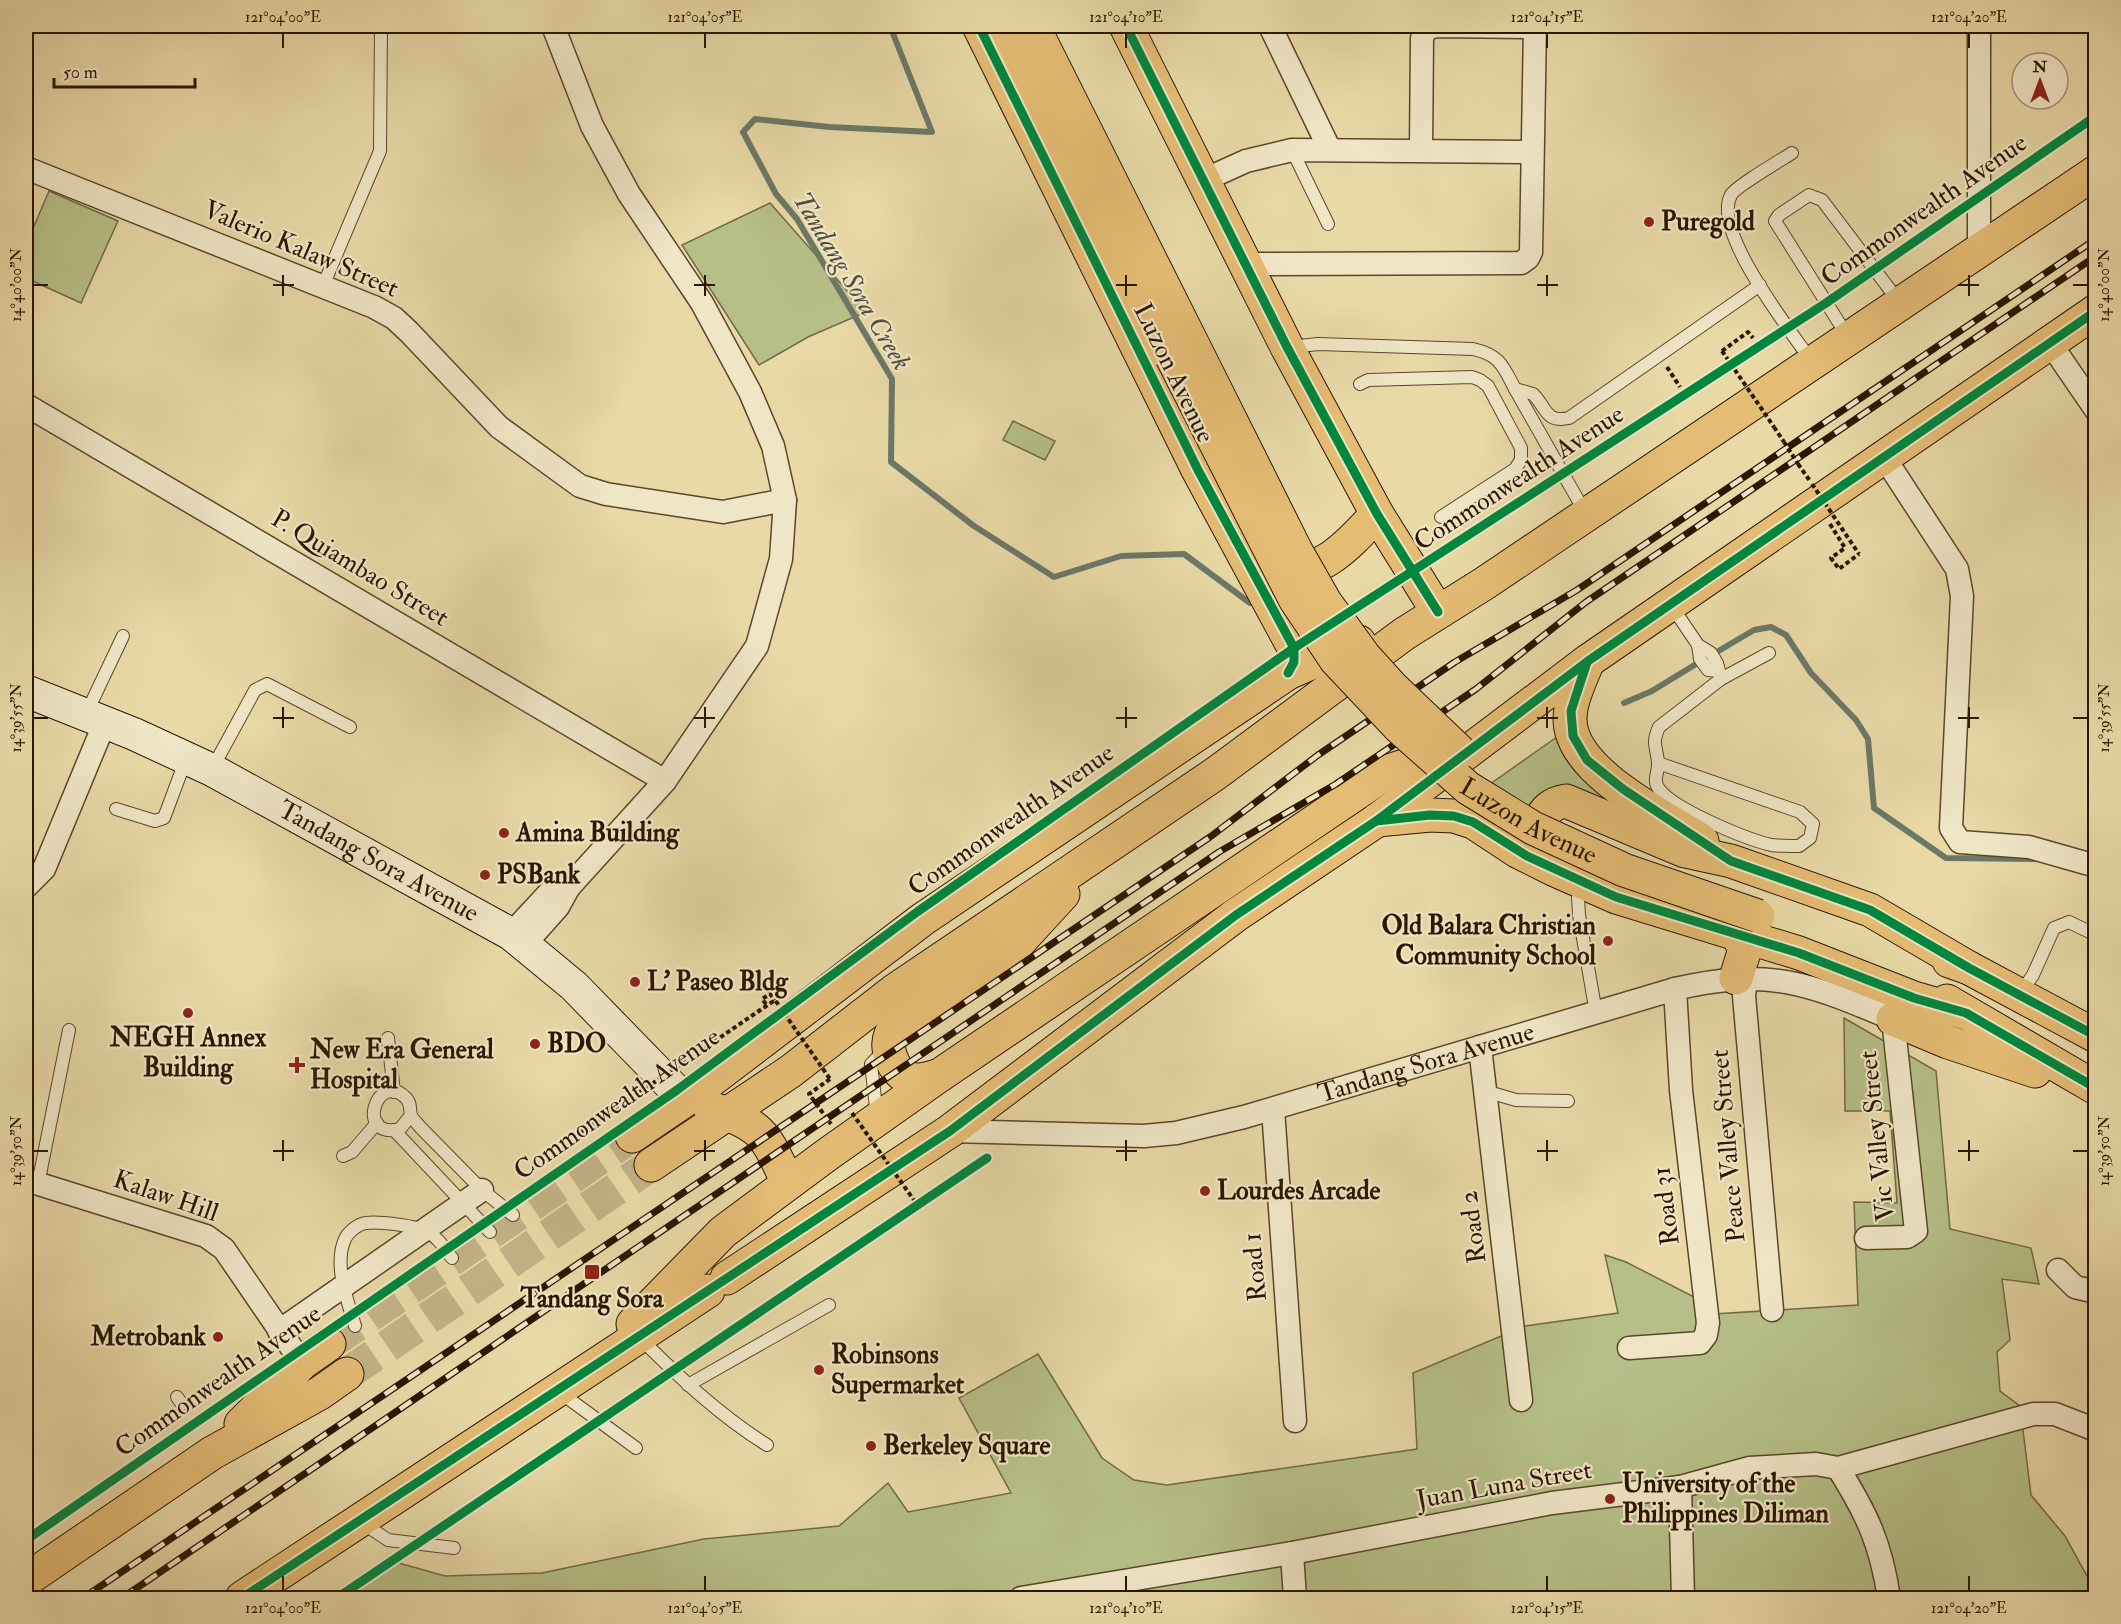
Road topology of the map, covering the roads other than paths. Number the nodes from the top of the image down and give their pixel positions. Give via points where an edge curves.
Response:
1 (381, 26) edge
2 (553, 26) edge
3 (979, 26) edge
4 (1006, 26) edge
5 (1033, 26) edge
6 (1126, 26) edge
7 (1270, 26) edge
8 (1535, 26) edge
9 (1979, 26) edge
10 (1329, 148) junction
11 (1292, 150) junction
12 (1421, 150) junction
13 (1532, 152) junction
14 (1791, 153) dead end
15 (26, 168) edge
16 (2096, 172) edge
17 (1202, 182) junction
18 (1328, 224) dead end
19 (1979, 251) junction
20 (1245, 264) junction
21 (1760, 285) junction
22 (324, 286) junction
23 (1901, 304) junction
24 (2096, 311) edge
25 (1849, 339) junction
26 (2050, 343) junction
27 (1287, 347) junction
28 (1183, 352) junction
29 (1813, 363) junction
30 (1359, 384) dead end
31 (1515, 389) junction
32 (26, 405) edge
33 (2096, 410) edge
34 (1884, 457) junction
35 (785, 500) junction
36 (1377, 514) junction
37 (1587, 515) junction
38 (1441, 517) dead end
39 (1243, 555) junction
40 (1671, 604) junction
41 (1438, 612) junction
42 (1404, 634) junction
43 (123, 636) dead end
44 (1769, 653) dead end
45 (1588, 661) junction
46 (1712, 666) junction
47 (1288, 673) junction
48 (26, 691) edge
49 (95, 718) junction
50 (350, 727) dead end
51 (1486, 740) junction
52 (1658, 763) junction
53 (199, 764) junction
54 (665, 781) junction
55 (116, 809) dead end
56 (1376, 821) junction
57 (1099, 855) junction
58 (1731, 861) junction
59 (2096, 866) edge
60 (1568, 877) junction
61 (26, 887) edge
62 (1752, 914) junction
63 (2096, 935) edge
64 (518, 939) junction
65 (1969, 968) junction
66 (1741, 978) junction
67 (1675, 989) junction
68 (894, 991) junction
69 (2020, 995) junction
70 (1596, 1013) junction
71 (1893, 1019) junction
72 (69, 1030) dead end
73 (2096, 1036) edge
74 (388, 1038) dead end
75 (888, 1047) junction
76 (1480, 1047) junction
77 (791, 1071) junction
78 (940, 1075) junction
79 (2096, 1089) edge
80 (1485, 1091) junction
81 (394, 1092) junction
82 (685, 1100) junction
83 (1568, 1101) dead end
84 (1273, 1108) junction
85 (411, 1115) junction
86 (865, 1117) junction
87 (378, 1123) junction
88 (741, 1125) junction
89 (394, 1130) junction
90 (950, 1131) junction
91 (632, 1136) tunnel mouth
92 (343, 1156) dead end
93 (651, 1165) tunnel mouth
94 (32, 1182) edge
95 (788, 1183) junction
96 (482, 1190) junction
97 (463, 1204) junction
98 (513, 1215) dead end
99 (425, 1230) junction
100 (490, 1232) dead end
101 (1866, 1238) dead end
102 (452, 1258) dead end
103 (2058, 1270) dead end
104 (344, 1285) junction
105 (2096, 1292) edge
106 (829, 1305) dead end
107 (1772, 1310) dead end
108 (279, 1331) junction
109 (342, 1335) joint
110 (639, 1337) junction
111 (1629, 1348) dead end
112 (302, 1363) junction
113 (585, 1372) junction
114 (347, 1374) tunnel mouth
115 (688, 1385) junction
116 (557, 1390) junction
117 (1521, 1400) dead end
118 (1295, 1421) dead end
119 (2096, 1430) edge
120 (767, 1445) dead end
121 (636, 1448) dead end
122 (212, 1453) junction
123 (1838, 1468) junction
124 (1680, 1487) junction
125 (360, 1521) junction
126 (454, 1548) dead end
127 (1292, 1553) junction
128 (26, 1580) edge
129 (242, 1599) edge
130 (1021, 1599) edge
131 (1295, 1599) edge
132 (1683, 1599) edge
133 (1889, 1599) edge

1 - 22 lane via 380,151
2 - 35 street via 597,135 629,194 702,303 750,392 773,446
3 - 39 main road, Luzon Avenue
4 - 28 main road, Luzon Avenue
5 - 28 main road, Luzon Avenue
6 - 17 main road
7 - 10 street
8 - 12 street via 1426,29 1422,38
8 - 13 street
9 - 19 street
10 - 11 street
10 - 12 street
11 - 17 street via 1246,161
11 - 18 lane
12 - 13 street
13 - 20 street via 1531,252 1521,262
14 - 21 lane via 1731,194 1727,207 1743,261
15 - 22 street, Valerio Kalaw Street
16 - 19 main road, Commonwealth Avenue
17 - 20 main road
19 - 23 main road, Commonwealth Avenue
20 - 27 main road
21 - 29 lane
21 - 31 lane via 1569,418 1550,417 1533,394
22 - 35 street, Valerio Kalaw Street via 394,318 499,427 580,486 606,494 723,512
23 - 25 main road, Commonwealth Avenue
23 - 25 lane via 1822,200 1809,195 1779,215 1774,221
24 - 26 main road
25 - 29 main road, Commonwealth Avenue
26 - 33 street
26 - 34 main road
27 - 31 lane via 1318,344 1473,349 1488,352 1500,361
27 - 36 main road
28 - 62 main road, Luzon Avenue, bridge via 1325,603 1364,656 1418,712 1481,770 1543,808 1629,848
29 - 37 main road, Commonwealth Avenue
30 - 38 lane via 1368,380 1472,376 1488,386 1521,448 1521,460 1515,470
31 - 37 lane
32 - 54 street, P. Quiambao Street
34 - 40 main road
34 - 59 street via 1957,569 1960,587 1953,835 1960,842 2029,847
35 - 54 street via 781,560 757,646
36 - 39 main road via 1345,549 1305,569 1267,567
36 - 41 main road
37 - 41 main road, Commonwealth Avenue
39 - 47 main road, Luzon Avenue via 1294,648 1294,662
40 - 45 main road
40 - 46 lane
41 - 42 main road, Commonwealth Avenue
42 - 47 main road, Commonwealth Avenue via 1375,635
42 - 57 main road, Commonwealth Avenue
43 - 49 lane
44 - 46 lane
45 - 51 main road
45 - 58 main road via 1570,720 1581,752 1623,789
46 - 52 lane via 1659,727 1654,738
47 - 82 main road, Commonwealth Avenue via 923,919
48 - 49 main road, Tandang Sora Avenue
49 - 53 main road, Tandang Sora Avenue
49 - 61 street via 44,869
50 - 53 lane via 267,684 255,690
51 - 56 main road
51 - 78 main road via 1389,771
52 - 52 lane via 1800,812 1813,824 1810,838 1798,846 1771,845 1713,822 1673,802 1658,788
53 - 55 lane via 164,818 154,821
53 - 64 main road, Tandang Sora Avenue
54 - 64 street via 569,887 558,907
56 - 60 main road via 1454,816 1473,822
56 - 90 main road via 1236,915
57 - 68 main road, Commonwealth Avenue
57 - 75 main road via 1018,942 897,1026
58 - 60 main road via 1685,850 1566,801 1549,807 1539,824 1540,846
58 - 65 main road via 1870,910
60 - 62 main road via 1651,909
60 - 70 lane via 1578,897
62 - 65 main road via 1861,927
62 - 66 main road
62 - 79 main road via 1864,954
63 - 69 lane via 2069,922 2054,928
64 - 82 main road, Tandang Sora Avenue via 574,986
65 - 69 main road
66 - 67 street, Tandang Sora Avenue
66 - 71 street, Tandang Sora Avenue via 1773,979 1820,989
66 - 107 street, Peace Valley Street
67 - 70 street, Tandang Sora Avenue
67 - 111 street, Road 31 via 1681,1090 1708,1323 1700,1343
68 - 77 main road, Commonwealth Avenue
68 - 82 main road, Commonwealth Avenue
69 - 73 main road
70 - 76 street, Tandang Sora Avenue
71 - 79 main road via 1948,1042
71 - 101 street, Vic Valley Street via 1916,1231 1907,1237
72 - 94 lane
74 - 81 lane
75 - 78 main road via 894,1064 906,1076 922,1080
75 - 86 lane via 871,1064
76 - 80 street, Road 2
76 - 84 street, Tandang Sora Avenue
77 - 88 main road, Commonwealth Avenue
77 - 88 main road via 773,1099 768,1124
78 - 86 main road
80 - 83 lane via 1516,1100
80 - 117 street, Road 2
81 - 85 lane via 410,1103
81 - 87 lane via 377,1100 373,1112
82 - 88 main road
82 - 91 main road, Commonwealth Avenue
84 - 90 street, Tandang Sora Avenue via 1203,1128 1165,1134
84 - 118 street, Road 1
85 - 89 lane via 405,1125
85 - 96 lane
86 - 95 main road
87 - 89 lane
87 - 92 lane via 352,1152
88 - 93 main road, Commonwealth Avenue
88 - 95 main road
89 - 97 lane
90 - 110 main road
94 - 108 street, Kalaw Hill via 216,1241
95 - 113 main road via 723,1232
96 - 97 street
96 - 98 lane
97 - 99 street
97 - 100 lane
99 - 102 lane via 438,1239
99 - 104 street
99 - 104 lane via 366,1223 354,1228 345,1239 341,1257
103 - 105 street via 2074,1287
104 - 108 street
104 - 109 lane
106 - 115 lane
108 - 112 street, Kalaw Hill
109 - 112 main road, Commonwealth Avenue
110 - 113 main road
110 - 115 lane
112 - 122 main road, Commonwealth Avenue
113 - 116 main road
114 - 122 main road, Commonwealth Avenue
115 - 120 lane via 739,1428
116 - 121 lane
116 - 125 main road
119 - 123 street, Juan Luna Street via 2055,1414 2033,1414
122 - 128 main road, Commonwealth Avenue
123 - 124 street, Juan Luna Street via 1816,1464 1749,1468
123 - 133 street via 1864,1509 1876,1539
124 - 127 street, Juan Luna Street via 1552,1503
124 - 132 street
125 - 126 lane via 388,1540
125 - 129 main road
127 - 130 street, Juan Luna Street
127 - 131 street

